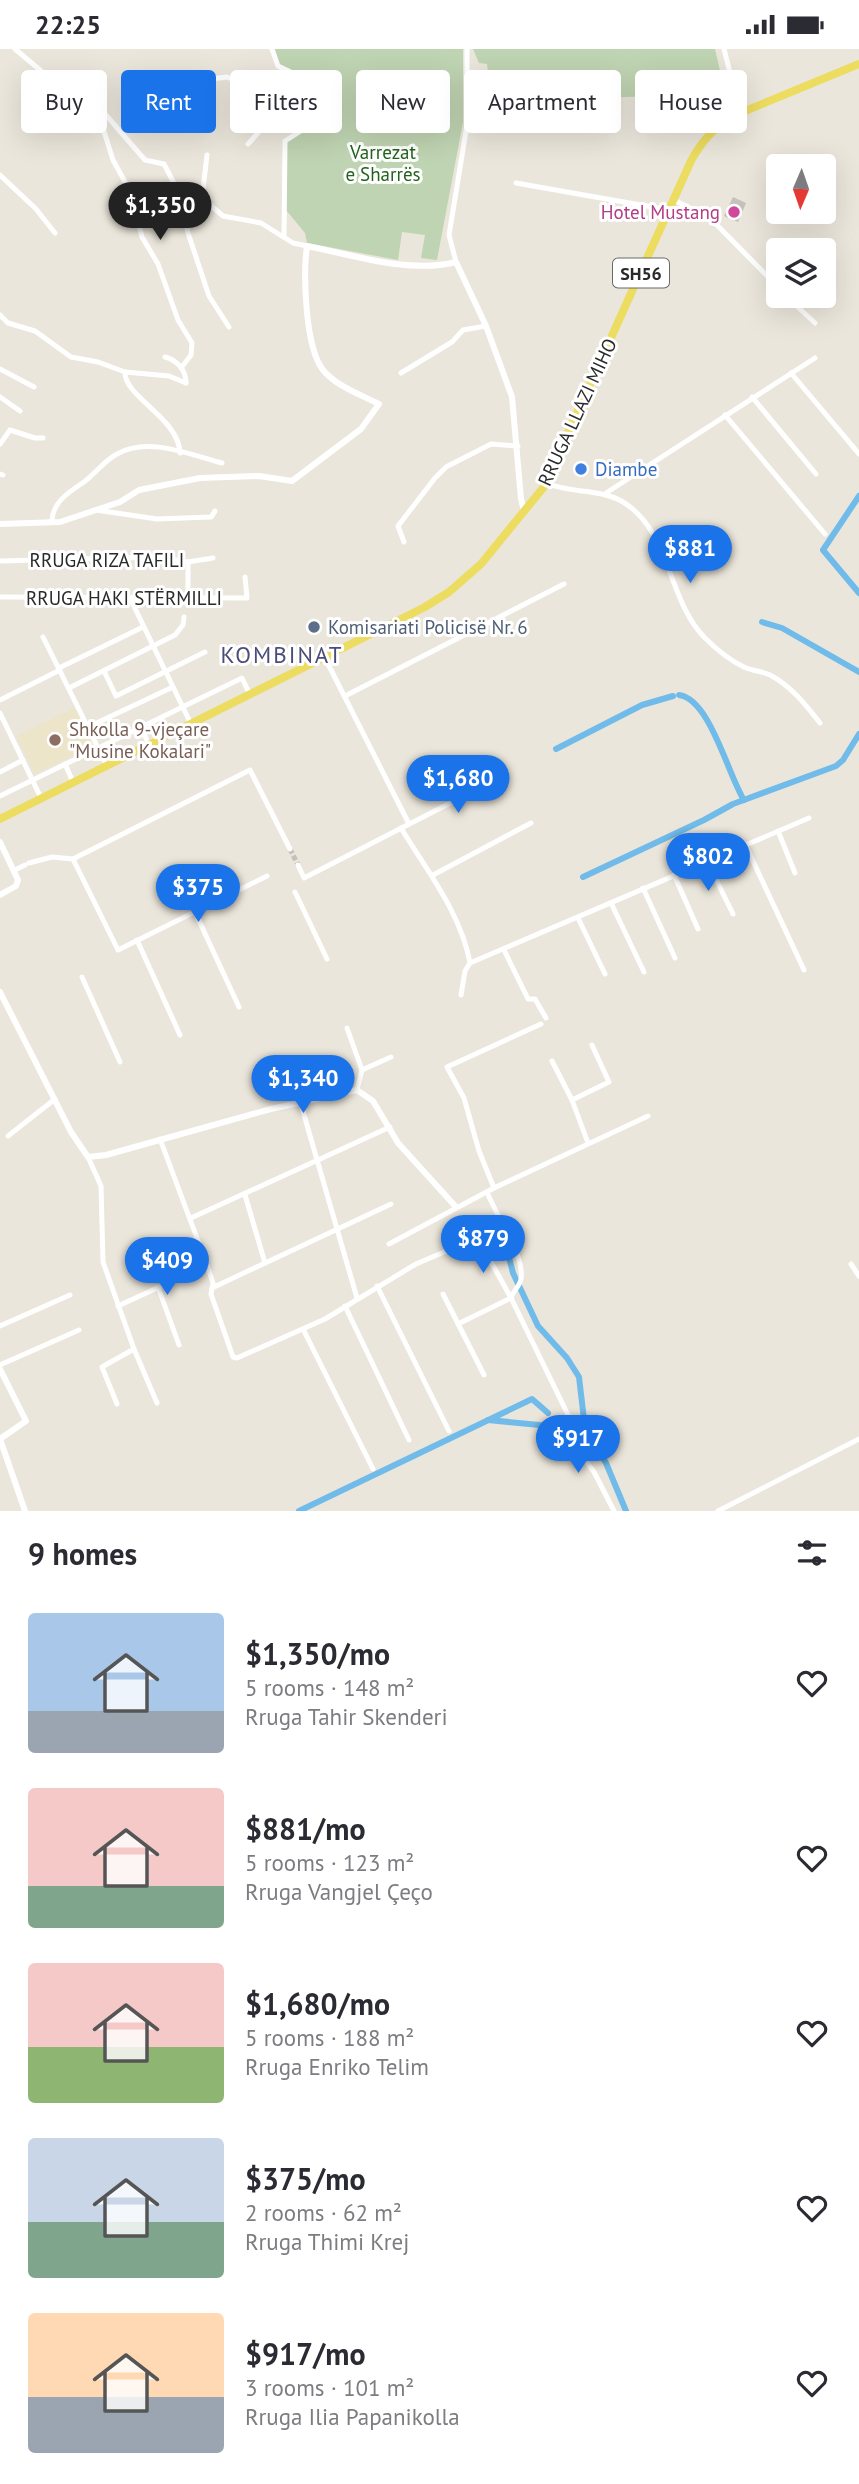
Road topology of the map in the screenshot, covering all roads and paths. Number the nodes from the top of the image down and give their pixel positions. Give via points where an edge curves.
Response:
1 (15, 49) edge
2 (272, 49) edge
3 (467, 49) edge
4 (724, 49) edge
5 (859, 64) edge
6 (40, 70) edge
7 (285, 70) edge
8 (729, 70) edge
9 (747, 110) edge
10 (107, 116) edge
11 (105, 133) edge
12 (257, 133) edge
13 (298, 133) edge
14 (711, 133) edge
15 (248, 143) dead end
16 (207, 155) dead end
17 (0, 175) edge
18 (516, 183) dead end
19 (179, 194) junction
20 (202, 198) junction
21 (674, 199) junction
22 (669, 210) junction
23 (55, 233) dead end
24 (284, 237) junction
25 (307, 246) junction
26 (456, 262) junction
27 (766, 275) edge
28 (799, 308) edge
29 (0, 315) edge
30 (815, 323) dead end
31 (486, 326) junction
32 (229, 327) dead end
33 (165, 357) dead end
34 (815, 358) dead end
35 (13, 367) dead end
36 (181, 368) junction
37 (0, 369) edge
38 (125, 372) junction
39 (401, 373) dead end
40 (791, 373) junction
41 (34, 387) dead end
42 (0, 397) edge
43 (752, 397) junction
44 (20, 411) dead end
45 (725, 415) junction
46 (43, 438) dead end
47 (0, 445) edge
48 (518, 446) junction
49 (180, 453) junction
50 (859, 454) edge
51 (222, 463) dead end
52 (816, 474) dead end
53 (546, 482) junction
54 (606, 493) junction
55 (95, 510) junction
56 (215, 511) dead end
57 (525, 513) junction
58 (52, 522) junction
59 (0, 524) edge
60 (825, 534) dead end
61 (404, 542) dead end
62 (213, 558) dead end
63 (0, 561) edge
64 (188, 562) junction
65 (245, 577) dead end
66 (564, 584) dead end
67 (0, 597) edge
68 (130, 598) junction
69 (188, 598) junction
70 (184, 617) dead end
71 (144, 627) junction
72 (43, 637) dead end
73 (153, 647) junction
74 (205, 652) dead end
75 (325, 657) junction
76 (60, 669) junction
77 (104, 671) junction
78 (165, 671) junction
79 (173, 687) junction
80 (69, 688) junction
81 (250, 695) junction
82 (345, 696) junction
83 (0, 699) edge
84 (182, 707) junction
85 (0, 713) edge
86 (820, 723) dead end
87 (191, 724) junction
88 (88, 727) junction
89 (141, 727) junction
90 (149, 745) junction
91 (98, 748) junction
92 (23, 760) junction
93 (65, 764) junction
94 (107, 766) junction
95 (0, 772) edge
96 (503, 776) dead end
97 (32, 780) junction
98 (73, 782) junction
99 (0, 796) edge
100 (41, 798) junction
101 (809, 818) dead end
102 (0, 819) edge
103 (531, 823) dead end
104 (409, 824) junction
105 (401, 828) junction
106 (778, 831) junction
107 (0, 842) edge
108 (745, 844) junction
109 (290, 849) tunnel mouth
110 (74, 859) junction
111 (707, 861) junction
112 (298, 865) dead end
113 (15, 870) junction
114 (795, 873) dead end
115 (433, 875) junction
116 (674, 875) junction
117 (267, 876) dead end
118 (643, 888) junction
119 (295, 892) dead end
120 (0, 895) edge
121 (611, 903) junction
122 (195, 912) junction
123 (733, 914) dead end
124 (578, 918) junction
125 (698, 929) dead end
126 (136, 940) junction
127 (504, 950) junction
128 (676, 958) dead end
129 (327, 959) dead end
130 (470, 963) junction
131 (804, 970) dead end
132 (644, 972) dead end
133 (605, 974) dead end
134 (82, 977) dead end
135 (0, 992) edge
136 (461, 995) dead end
137 (239, 1007) dead end
138 (546, 1018) dead end
139 (541, 1024) dead end
140 (347, 1028) dead end
141 (180, 1035) dead end
142 (592, 1045) dead end
143 (391, 1057) dead end
144 (552, 1061) dead end
145 (120, 1062) dead end
146 (362, 1070) junction
147 (357, 1090) junction
148 (55, 1099) junction
149 (572, 1100) junction
150 (300, 1101) junction
151 (648, 1117) dead end
152 (390, 1127) junction
153 (8, 1136) dead end
154 (160, 1139) junction
155 (588, 1143) junction
156 (88, 1157) junction
157 (316, 1163) junction
158 (494, 1188) junction
159 (487, 1192) junction
160 (246, 1195) junction
161 (391, 1204) dead end
162 (456, 1207) junction
163 (191, 1218) junction
164 (470, 1224) dead end
165 (336, 1230) junction
166 (477, 1238) junction
167 (389, 1244) dead end
168 (265, 1263) junction
169 (851, 1264) dead end
170 (207, 1265) junction
171 (859, 1276) edge
172 (377, 1286) junction
173 (159, 1287) junction
174 (212, 1288) junction
175 (443, 1294) dead end
176 (70, 1295) dead end
177 (512, 1296) junction
178 (357, 1298) junction
179 (118, 1306) junction
180 (345, 1306) junction
181 (458, 1324) junction
182 (0, 1326) edge
183 (303, 1329) junction
184 (79, 1330) dead end
185 (179, 1345) dead end
186 (134, 1349) junction
187 (0, 1367) edge
188 (484, 1375) dead end
189 (157, 1403) dead end
190 (117, 1404) dead end
191 (449, 1431) dead end
192 (859, 1439) edge
193 (409, 1440) dead end
194 (1, 1445) edge
195 (373, 1469) dead end
196 (24, 1511) edge
197 (614, 1511) edge
198 (718, 1511) edge

1 - 6 street
2 - 7 street via 278,66
3 - 26 street via 467,125 449,235
4 - 8 street
5 - 9 main road, RRUGA LLAZI MIHO / SH56
10 - 19 street via 145,160 163,164
11 - 36 street via 130,191 142,236 192,343 191,355
12 - 15 street
13 - 24 street via 285,141
14 - 21 main road, RRUGA LLAZI MIHO / SH56 via 701,144
16 - 20 street
17 - 23 street
18 - 22 street
19 - 20 street
19 - 32 street via 209,296
20 - 24 street via 223,216 256,221
21 - 22 main road, RRUGA LLAZI MIHO / SH56
21 - 27 street via 711,219
22 - 53 main road, RRUGA LLAZI MIHO / SH56
24 - 25 street
25 - 26 street via 392,263
25 - 55 street via 305,268 315,354 326,373 379,404 368,422 292,481 260,476 200,478 139,490
26 - 31 street
28 - 30 street
29 - 38 street via 8,323 35,331 71,358
31 - 39 street via 463,330 452,342
31 - 48 street via 512,397
33 - 36 street
34 - 40 street
35 - 37 street
36 - 38 street via 187,380 184,384 169,376
37 - 41 street
38 - 49 street via 128,384 176,436
40 - 43 street
40 - 50 street
42 - 44 street
43 - 45 street
43 - 52 street
45 - 54 street
45 - 60 street
46 - 47 street via 10,430
48 - 57 street
48 - 61 street via 491,444 443,470 398,526
49 - 51 street
49 - 58 street via 146,447 120,452 60,500
53 - 54 street
53 - 57 main road, RRUGA LLAZI MIHO / SH56
54 - 86 street via 649,524 705,638 741,665 792,689
55 - 56 street via 166,520 211,516
55 - 58 street
57 - 75 main road, RRUGA LLAZI MIHO / SH56 via 481,564 449,592
58 - 59 street
62 - 64 street, RRUGA RIZA TAFILI
63 - 64 street, RRUGA RIZA TAFILI via 159,557
64 - 69 street
65 - 69 street, RRUGA HAKI STËRMILLI via 247,598
66 - 82 street
67 - 68 street, RRUGA HAKI STËRMILLI
68 - 69 street, RRUGA HAKI STËRMILLI
68 - 71 street
70 - 73 street via 178,632
71 - 73 street
71 - 76 street
72 - 76 street
73 - 77 street
73 - 78 street
74 - 78 street
75 - 81 main road, RRUGA LLAZI MIHO / SH56
75 - 82 street
76 - 80 street
76 - 83 street
77 - 78 street via 116,696
77 - 80 street
78 - 79 street
79 - 84 street
79 - 88 street
80 - 88 street
81 - 84 street via 242,678
81 - 87 main road, RRUGA LLAZI MIHO / SH56
82 - 104 street
84 - 87 street
84 - 89 street
85 - 92 street
87 - 90 main road, RRUGA LLAZI MIHO / SH56
88 - 91 street
89 - 90 street
89 - 91 street
90 - 94 main road, RRUGA LLAZI MIHO / SH56
91 - 93 street
91 - 94 street
92 - 95 street
92 - 97 street
93 - 97 street
93 - 98 street
94 - 98 main road, RRUGA LLAZI MIHO / SH56
96 - 104 street
97 - 99 street
97 - 100 street
98 - 100 main road, RRUGA LLAZI MIHO / SH56
100 - 102 main road, RRUGA LLAZI MIHO / SH56
101 - 106 street
103 - 115 street
104 - 105 street
105 - 112 street via 304,878
105 - 115 street
106 - 108 street
106 - 114 street
107 - 113 street
108 - 111 street
108 - 131 street
109 - 110 street via 250,770
110 - 113 street via 52,857
110 - 126 street via 118,950
111 - 116 street
111 - 123 street
113 - 120 street via 18,883
115 - 130 street
116 - 118 street
116 - 125 street
117 - 122 street
118 - 121 street
118 - 128 street
119 - 129 street
121 - 124 street
121 - 132 street
122 - 126 street
122 - 137 street
124 - 127 street
124 - 133 street
126 - 141 street
127 - 130 street
127 - 138 street via 528,999 535,999
130 - 136 street
134 - 145 street
135 - 148 street
139 - 158 street via 447,1067 464,1098
140 - 146 street
142 - 149 street via 609,1083
143 - 146 street
144 - 149 street
146 - 147 street
147 - 150 street
147 - 152 street via 373,1101
148 - 153 street
148 - 156 street
149 - 155 street
150 - 154 street
150 - 157 street
151 - 155 street
152 - 157 street
152 - 162 street via 398,1143
154 - 156 street
154 - 163 street
155 - 158 street
156 - 179 street via 101,1186 103,1262
157 - 160 street
157 - 165 street
158 - 159 street
159 - 162 street
159 - 177 street via 515,1248 521,1280
160 - 163 street
160 - 168 street
161 - 165 street
162 - 167 street
163 - 170 street
164 - 166 street
165 - 168 street
165 - 178 street
166 - 172 street
166 - 177 street
168 - 174 street
169 - 171 street
170 - 173 street
170 - 174 street
172 - 178 street
172 - 191 street
173 - 179 street
173 - 185 street
174 - 183 street via 233,1357
175 - 181 street
176 - 182 street
177 - 181 street
177 - 197 street via 570,1419 578,1451
178 - 180 street
179 - 186 street
180 - 183 street
180 - 193 street
181 - 188 street
183 - 195 street
184 - 187 street
186 - 189 street
186 - 190 street via 102,1367
187 - 194 street via 26,1421 2,1437
192 - 198 street
194 - 196 street

